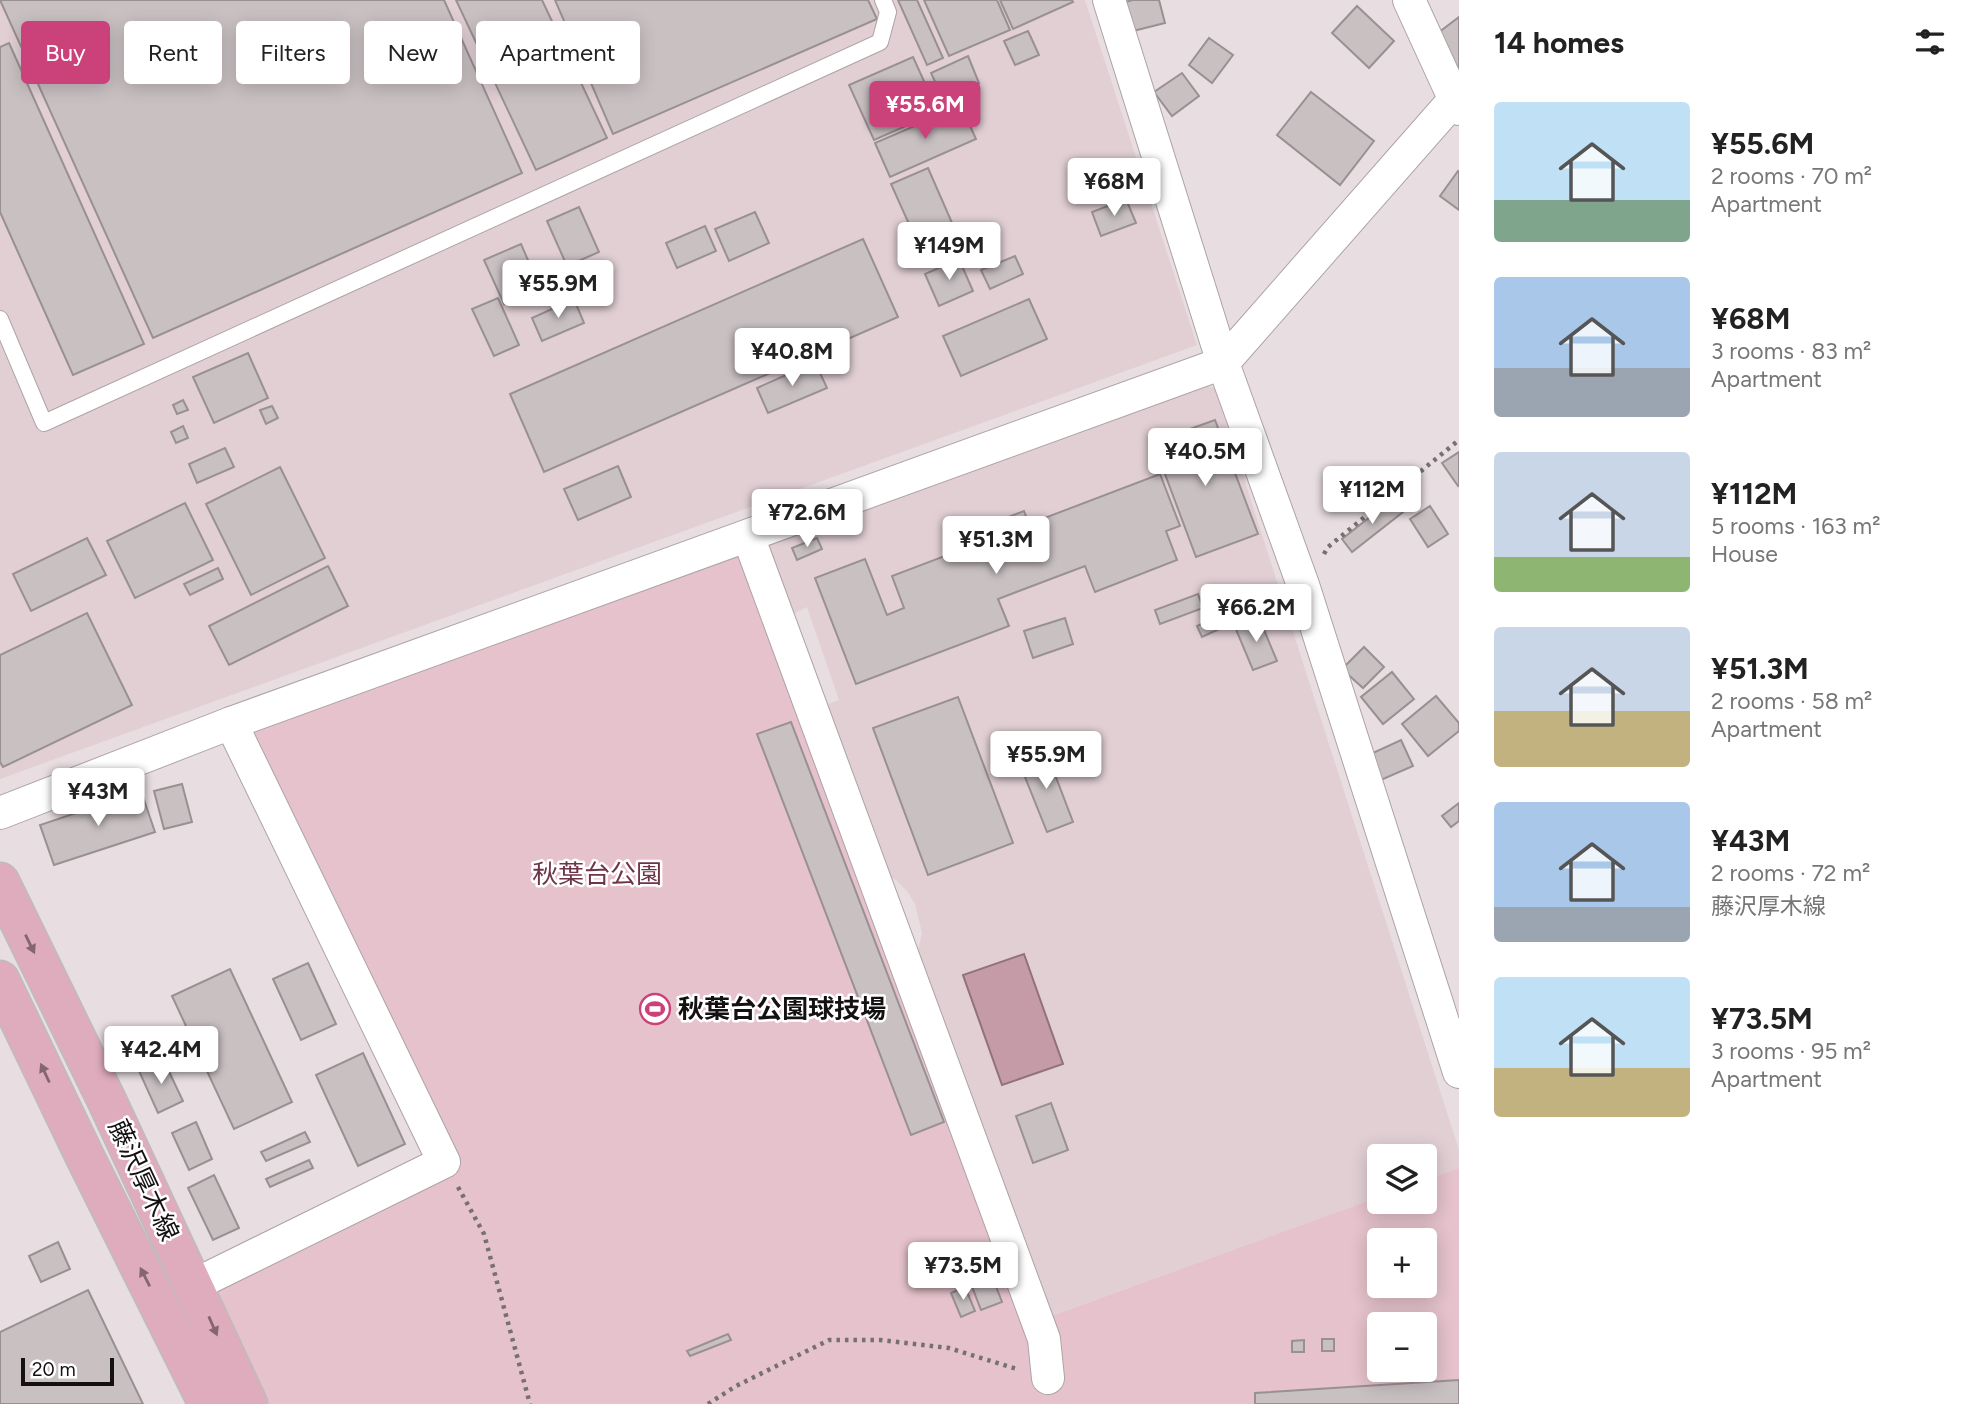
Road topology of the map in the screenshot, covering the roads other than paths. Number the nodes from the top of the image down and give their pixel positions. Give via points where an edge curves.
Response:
1 (883, 0) edge
2 (1109, 0) edge
3 (1409, 0) edge
4 (1456, 104) edge
5 (0, 319) edge
6 (1223, 363) junction
7 (748, 536) junction
8 (231, 723) junction
9 (0, 813) edge
10 (0, 882) edge
11 (0, 980) edge
12 (11, 1028) edge
13 (1459, 1072) edge
14 (194, 1285) junction
15 (1048, 1378) road end
16 (208, 1404) edge
17 (248, 1404) edge

1 - 5 lane via 888,12 880,42 44,423
2 - 6 street
3 - 4 street
4 - 6 street
6 - 7 street
6 - 13 street via 1303,585
7 - 8 street
7 - 15 street via 1044,1339
8 - 9 street
8 - 14 street via 444,1162
10 -> 14 main road, 藤沢厚木線
11 - 12 main road, 藤沢厚木線
16 -> 12 main road, 藤沢厚木線 via 85,1157
14 -> 17 main road, 藤沢厚木線

